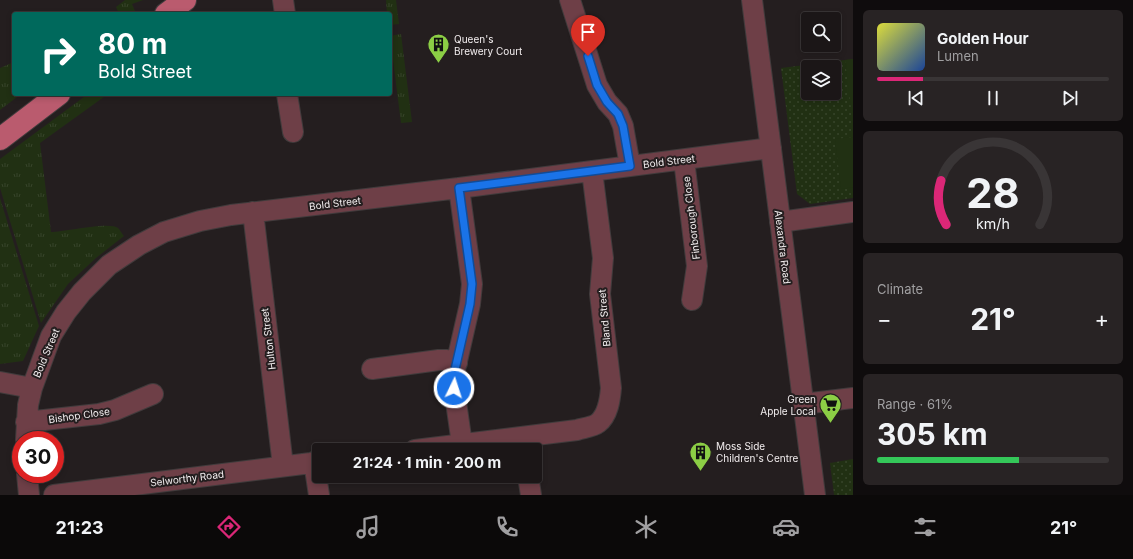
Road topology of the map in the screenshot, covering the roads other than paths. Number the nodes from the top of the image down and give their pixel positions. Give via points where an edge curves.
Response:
1 (185, 0) edge
2 (283, 0) edge
3 (570, 0) edge
4 (752, 0) edge
5 (169, 12) edge
6 (285, 12) edge
7 (57, 96) edge
8 (287, 96) edge
9 (293, 132) dead end
10 (0, 139) edge
11 (771, 148) junction
12 (684, 160) junction
13 (630, 166) junction
14 (592, 171) junction
15 (459, 188) junction
16 (253, 212) junction
17 (853, 212) edge
18 (780, 222) junction
19 (692, 300) dead end
20 (457, 363) junction
21 (372, 369) dead end
22 (0, 382) edge
23 (32, 388) junction
24 (153, 394) dead end
25 (853, 398) edge
26 (803, 404) junction
27 (26, 431) edge
28 (462, 443) edge
29 (524, 443) edge
30 (312, 463) edge
31 (283, 466) junction
32 (28, 483) edge
33 (318, 483) edge
34 (529, 483) edge
35 (174, 488) edge
36 (29, 495) edge
37 (54, 495) edge
38 (318, 495) edge
39 (531, 495) edge
40 (815, 495) edge

1 - 5 main road
2 - 6 street
3 - 13 street via 597,85 618,114 623,126
4 - 11 street, Alexandra Road
7 - 10 main road
8 - 9 street
11 - 12 street, Bold Street
11 - 18 street, Alexandra Road
12 - 13 street, Bold Street
12 - 19 street, Finborough Close via 697,266
13 - 14 street, Bold Street
14 - 15 street, Bold Street
14 - 29 street, Bland Street via 603,258 600,294 611,388 610,402 604,417 597,424
15 - 16 street, Bold Street
15 - 20 street via 472,284
16 - 23 street, Bold Street via 200,221 164,232 109,265 66,312 51,336
16 - 31 street, Hulton Street
17 - 18 street
18 - 26 street, Alexandra Road
20 - 21 street via 439,360
20 - 28 street via 454,388
22 - 23 street
23 - 27 street, Bold Street
24 - 27 street, Bishop Close via 115,410
25 - 26 street
26 - 40 street, Alexandra Road
30 - 31 street, Selworthy Road
31 - 35 street, Selworthy Road
32 - 36 street
33 - 38 street
34 - 39 street
35 - 37 street, Selworthy Road

